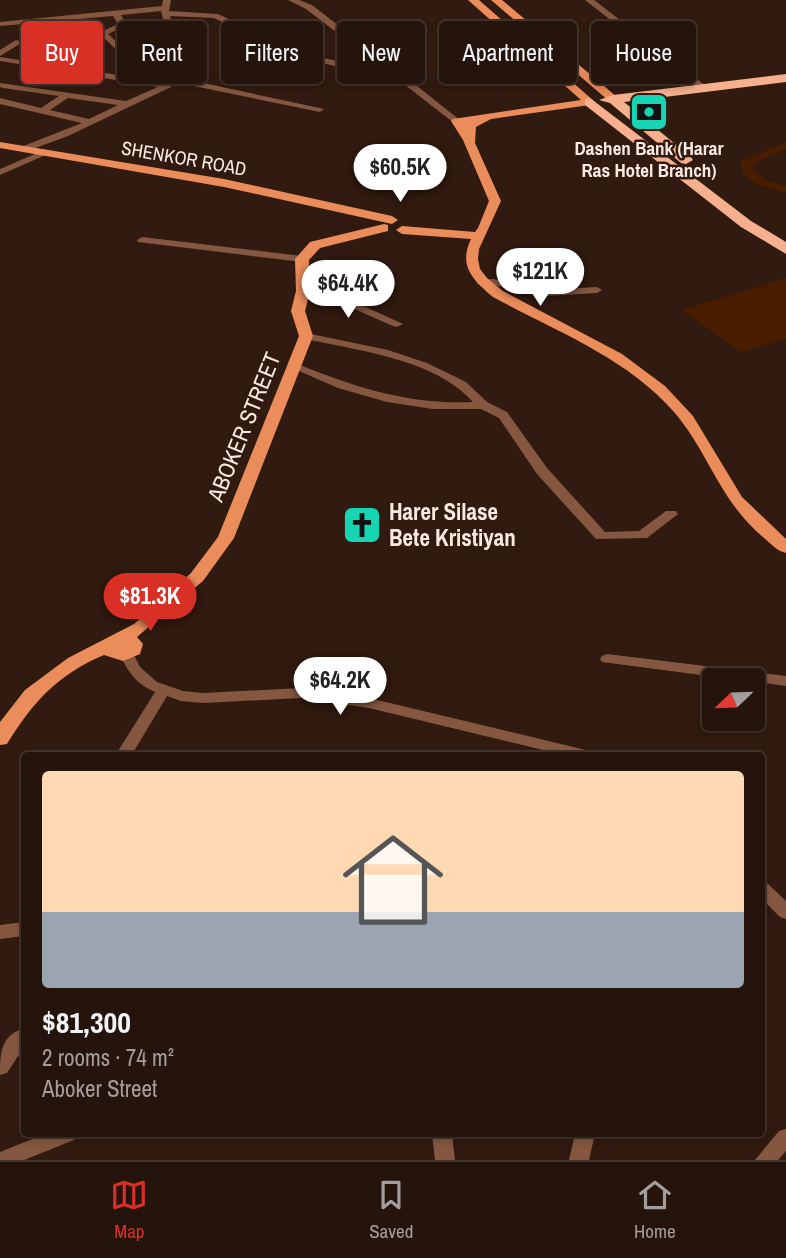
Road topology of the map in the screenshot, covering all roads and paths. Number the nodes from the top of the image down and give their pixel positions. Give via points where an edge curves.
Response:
1 (292, 0) edge
2 (589, 0) edge
3 (497, 1) edge
4 (476, 3) edge
5 (165, 7) edge
6 (117, 13) junction
7 (120, 21) edge
8 (226, 21) edge
9 (496, 21) edge
10 (520, 21) edge
11 (0, 24) edge
12 (117, 27) edge
13 (337, 28) edge
14 (19, 42) dead end
15 (117, 47) edge
16 (0, 54) edge
17 (0, 59) edge
18 (577, 69) edge
19 (585, 75) junction
20 (577, 76) edge
21 (117, 78) edge
22 (786, 78) edge
23 (168, 84) edge
24 (191, 84) edge
25 (413, 84) edge
26 (569, 84) edge
27 (3, 85) dead end
28 (703, 88) junction
29 (67, 95) junction
30 (613, 99) junction
31 (0, 101) edge
32 (590, 102) junction
33 (125, 104) junction
34 (320, 109) dead end
35 (43, 110) junction
36 (496, 115) junction
37 (457, 121) junction
38 (91, 122) junction
39 (468, 139) junction
40 (0, 145) edge
41 (24, 149) junction
42 (46, 153) junction
43 (0, 172) edge
44 (393, 225) junction
45 (455, 232) junction
46 (479, 234) junction
47 (142, 240) dead end
48 (786, 241) edge
49 (786, 249) edge
50 (302, 259) junction
51 (481, 283) junction
52 (597, 290) dead end
53 (303, 291) junction
54 (397, 324) dead end
55 (306, 336) junction
56 (296, 367) junction
57 (483, 405) junction
58 (671, 514) dead end
59 (786, 548) edge
60 (124, 644) junction
61 (607, 659) dead end
62 (786, 681) edge
63 (163, 691) junction
64 (0, 739) edge
65 (125, 752) edge
66 (573, 752) edge
67 (765, 891) edge
68 (786, 912) edge
69 (21, 929) edge
70 (0, 932) edge
71 (21, 1039) edge
72 (0, 1067) edge
73 (60, 1137) edge
74 (442, 1137) edge
75 (584, 1137) edge
76 (786, 1137) edge
77 (2, 1160) edge
78 (444, 1160) edge
79 (579, 1160) edge
80 (765, 1160) edge

1 - 13 street
2 - 28 street
3 - 4 main road
3 - 10 main road
4 - 9 main road
5 - 6 street
5 - 8 street
6 - 7 street
6 - 11 street via 71,21
12 - 15 street via 103,33
14 - 16 street
17 - 21 street
18 - 19 main road
19 - 20 main road
19 - 30 main road
22 - 28 highway
23 - 33 street
24 - 34 street
25 - 37 street
26 - 32 main road
27 - 29 street
28 - 30 highway
29 - 33 street
29 - 35 street
30 - 32 highway
30 - 48 highway
31 - 35 street
32 - 36 main road
32 - 49 highway via 746,225
33 - 38 street
35 - 38 street
36 - 37 main road
36 - 39 main road via 470,127
37 - 39 main road
38 - 41 street
39 - 46 main road via 493,191 493,208
40 - 41 main road, SHENKOR ROAD
41 - 42 main road, SHENKOR ROAD
42 - 43 street
42 - 44 main road, SHENKOR ROAD via 224,183
44 - 45 main road
44 - 50 main road via 315,245
45 - 46 main road
45 - 46 main road
46 - 51 main road via 470,258
47 - 50 street
50 - 53 main road, ABOKER STREET
51 - 52 street via 546,293
51 - 59 main road via 612,354 660,389 680,410 735,499
53 - 54 street via 329,294
53 - 55 main road, ABOKER STREET via 298,311
55 - 56 main road, ABOKER STREET
55 - 57 street via 358,345 419,366 461,383
56 - 57 street via 376,398 449,408
56 - 60 main road, ABOKER STREET via 226,538 197,577
57 - 58 street via 503,415 542,471 601,536 642,535
60 - 63 street via 134,669
60 - 64 main road via 88,655 59,671 20,704
61 - 62 street
63 - 65 street
63 - 66 street via 203,698 300,693 369,703
67 - 68 street
69 - 70 street
71 - 72 street
73 - 77 street
74 - 78 street
75 - 79 street
76 - 80 street

